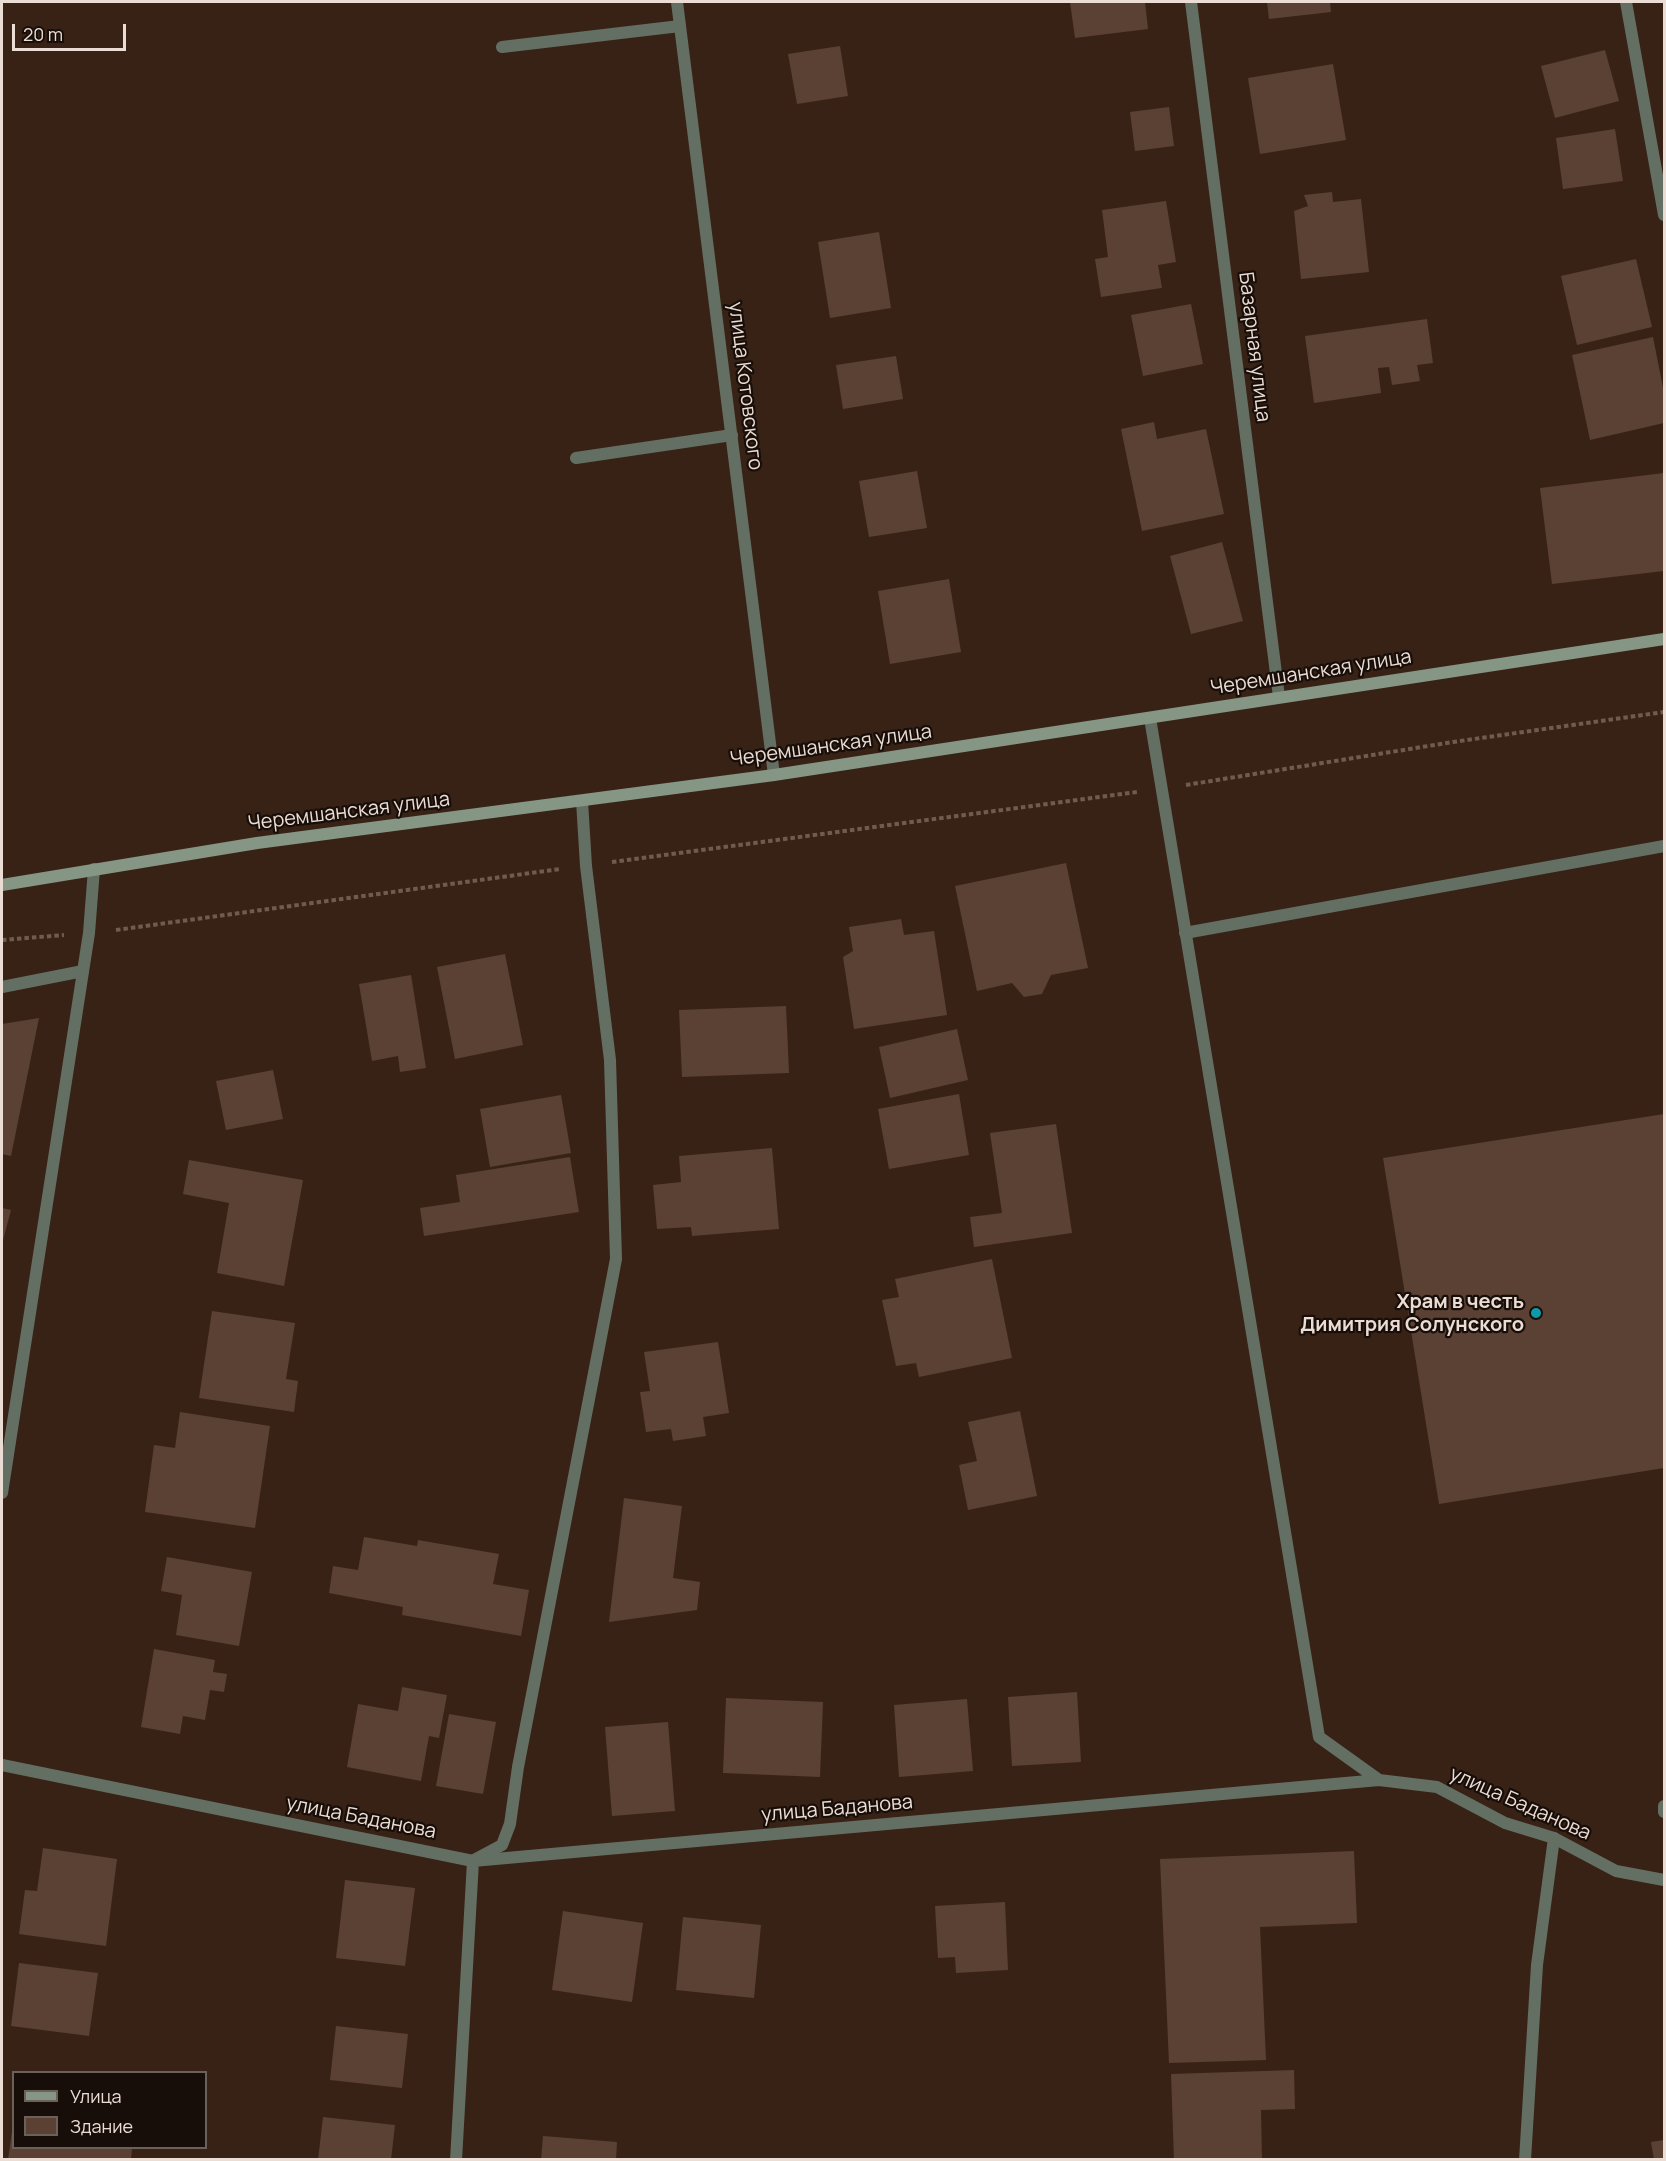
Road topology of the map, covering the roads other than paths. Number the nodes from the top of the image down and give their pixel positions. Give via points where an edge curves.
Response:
1 (677, 2) edge
2 (1191, 2) edge
3 (1626, 2) edge
4 (680, 26) junction
5 (502, 47) dead end
6 (1665, 215) edge
7 (732, 435) junction
8 (576, 458) dead end
9 (1665, 639) edge
10 (1279, 697) junction
11 (1150, 718) junction
12 (774, 775) junction
13 (582, 801) junction
14 (1665, 846) edge
15 (94, 869) junction
16 (2, 885) edge
17 (1185, 933) junction
18 (83, 971) junction
19 (2, 987) edge
20 (2, 1493) edge
21 (2, 1765) edge
22 (1379, 1780) junction
23 (1665, 1806) edge
24 (1665, 1812) edge
25 (1554, 1838) junction
26 (473, 1861) junction
27 (1665, 1880) edge
28 (456, 2160) edge
29 (1525, 2160) edge

1 - 4 street, улица Котовского
2 - 10 street, Базарная улица
3 - 6 street
4 - 5 street
4 - 7 street, улица Котовского
7 - 8 street
7 - 12 street, улица Котовского
9 - 10 main road, Черемшанская улица
10 - 11 main road, Черемшанская улица
11 - 12 main road, Черемшанская улица
11 - 17 street
12 - 13 main road, Черемшанская улица
13 - 15 main road, Черемшанская улица via 257,843
13 - 26 street via 586,866 610,1060 616,1259 510,1824 502,1845
14 - 17 street
15 - 16 main road, Черемшанская улица
15 - 18 street
17 - 22 street via 1319,1737
18 - 19 street
18 - 20 street
21 - 26 street, улица Баданова
22 - 25 street, улица Баданова via 1437,1787 1505,1823
22 - 26 street, улица Баданова
23 - 24 street
25 - 27 street, улица Баданова via 1616,1871
25 - 29 street via 1537,1965
26 - 28 street

